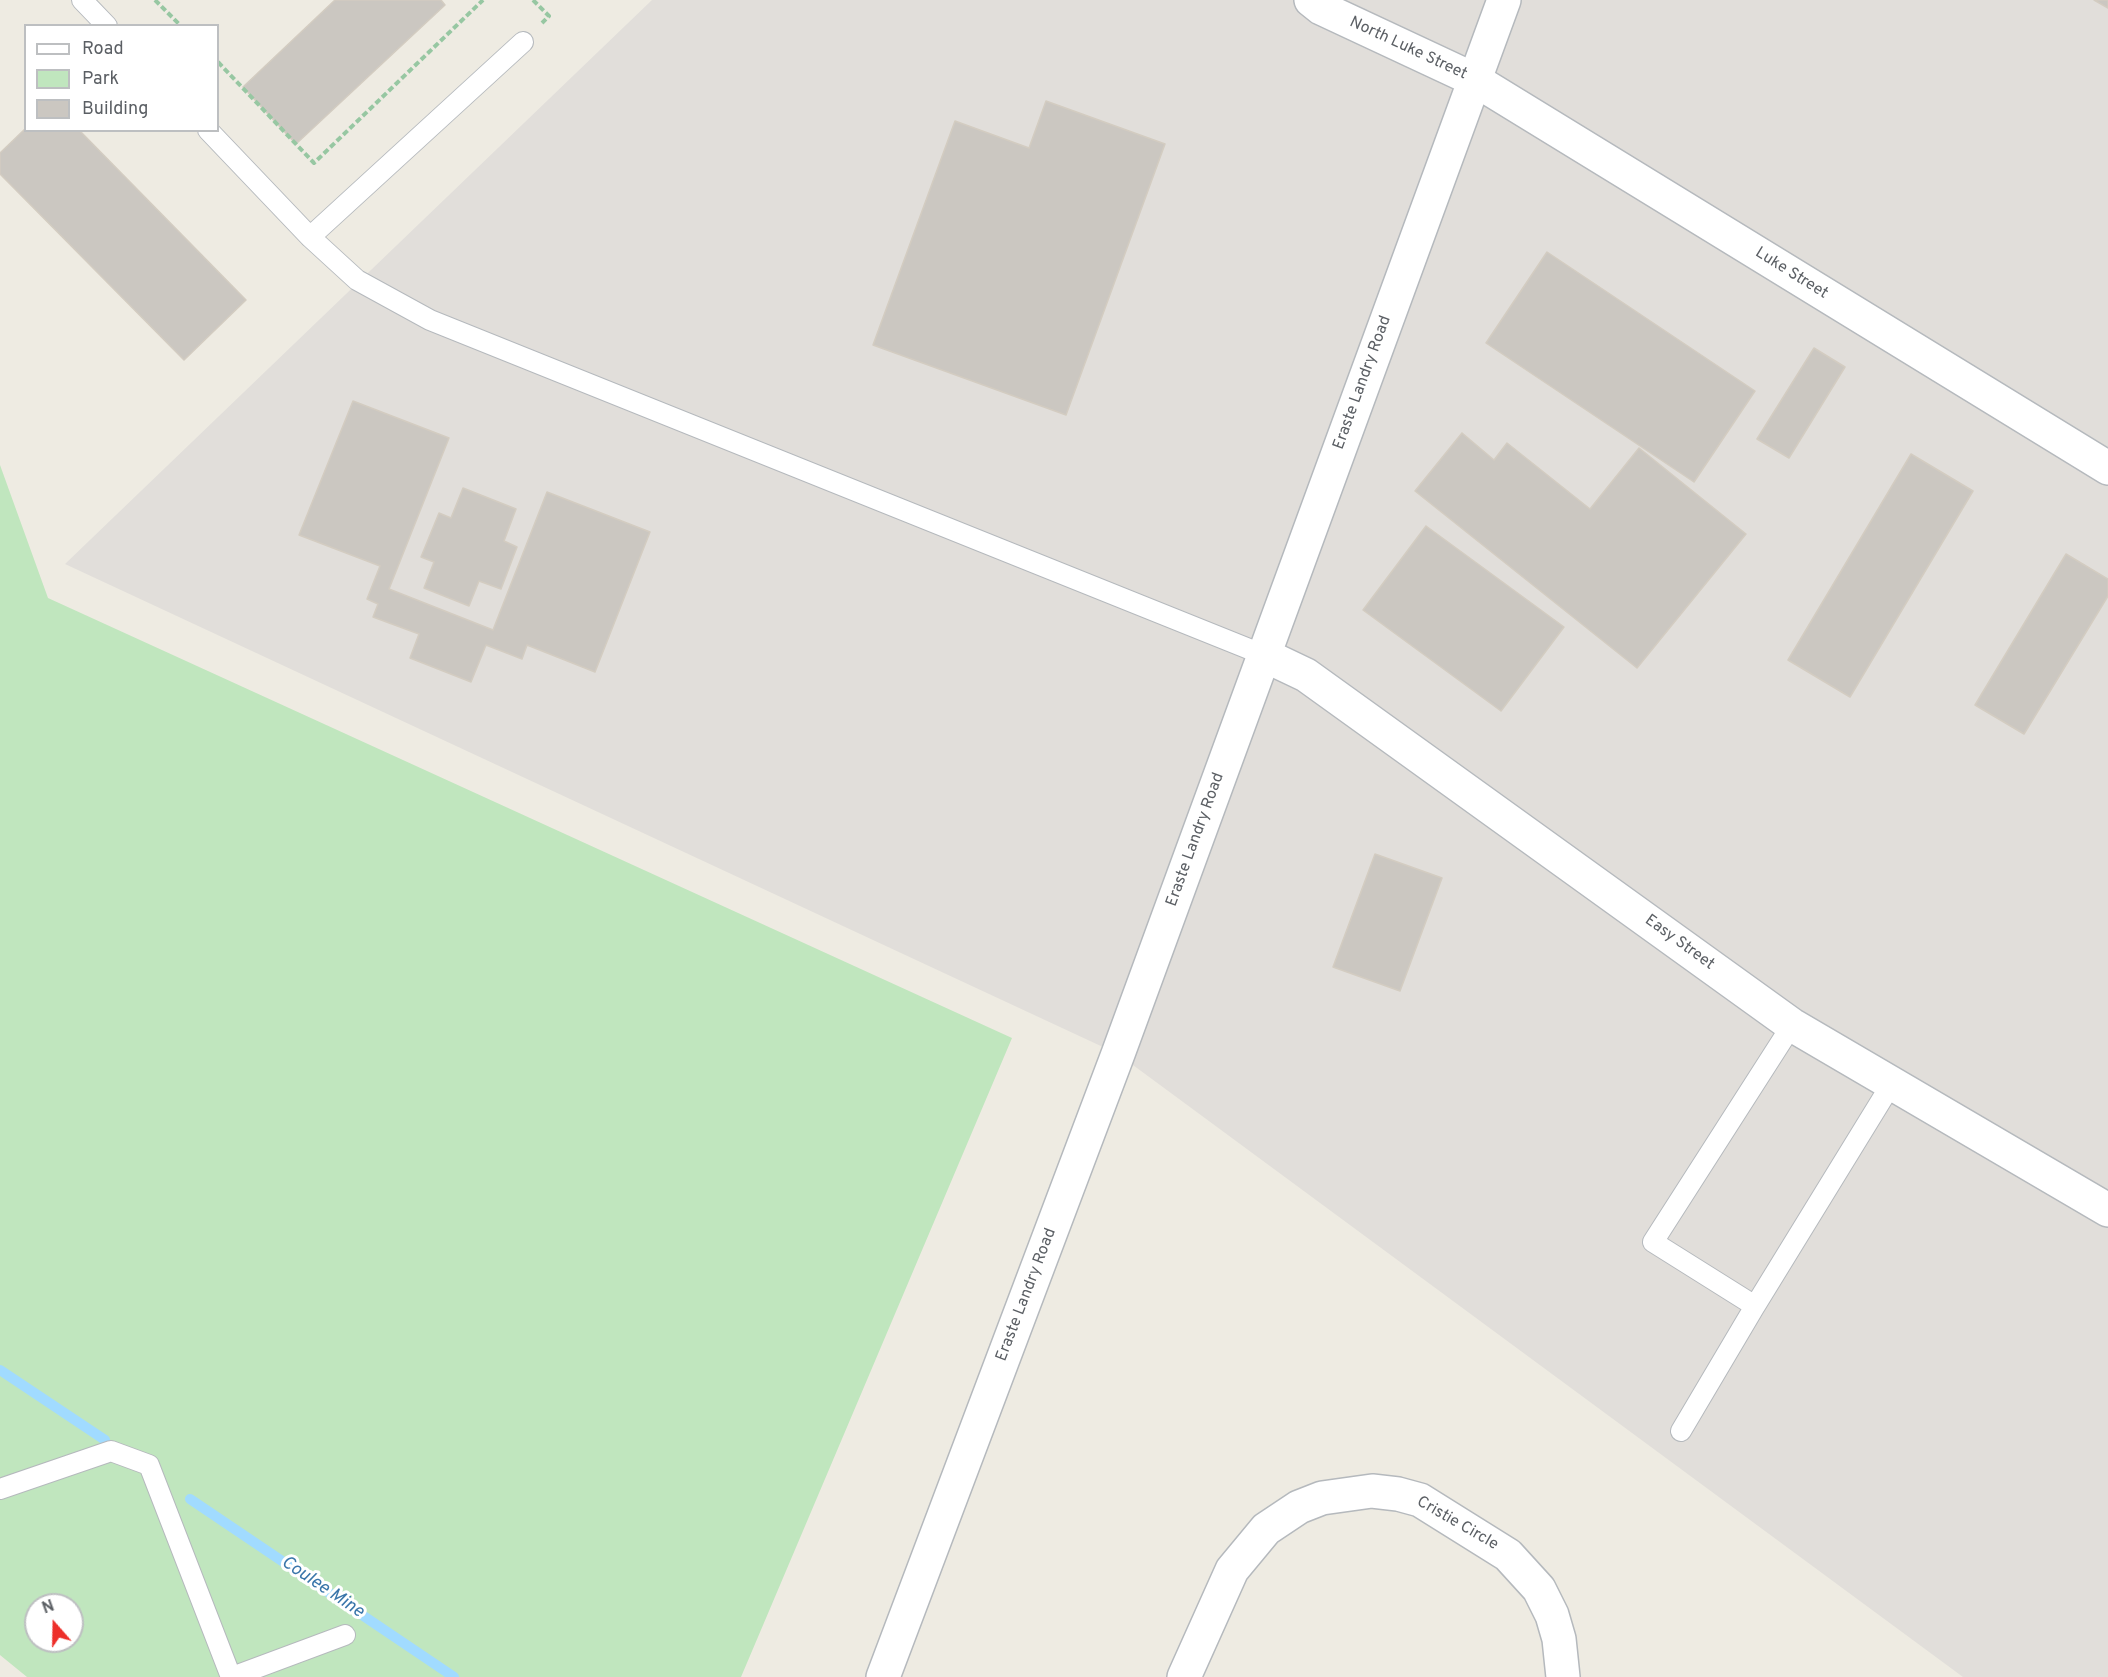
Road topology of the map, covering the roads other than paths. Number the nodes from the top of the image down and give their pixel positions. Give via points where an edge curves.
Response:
1 (82, 0) edge
2 (1311, 0) edge
3 (1504, 0) edge
4 (105, 24) edge
5 (523, 42) dead end
6 (1474, 80) junction
7 (210, 132) edge
8 (310, 237) junction
9 (2108, 468) edge
10 (1264, 655) junction
11 (1792, 1025) junction
12 (1892, 1083) junction
13 (2108, 1210) edge
14 (1755, 1306) junction
15 (1681, 1431) dead end
16 (0, 1489) edge
17 (345, 1635) dead end
18 (232, 1677) edge
19 (883, 1677) edge
20 (1184, 1677) edge
21 (1563, 1677) edge

1 - 4 lane
2 - 6 street, North Luke Street
3 - 6 street, Eraste Landry Road
5 - 8 lane
6 - 9 street, Luke Street
6 - 10 street, Eraste Landry Road
7 - 8 lane
8 - 10 lane via 357,280 430,320
10 - 11 street, Easy Street via 1306,675
10 - 19 street, Eraste Landry Road
11 - 12 street, Easy Street
11 - 14 lane via 1653,1242
12 - 13 street, Easy Street
12 - 14 lane
14 - 15 lane
16 - 18 lane via 111,1450 149,1466
17 - 18 lane
20 - 21 street, Cristie Circle via 1232,1570 1266,1529 1314,1501 1372,1491 1420,1500 1508,1555 1539,1589 1552,1615

